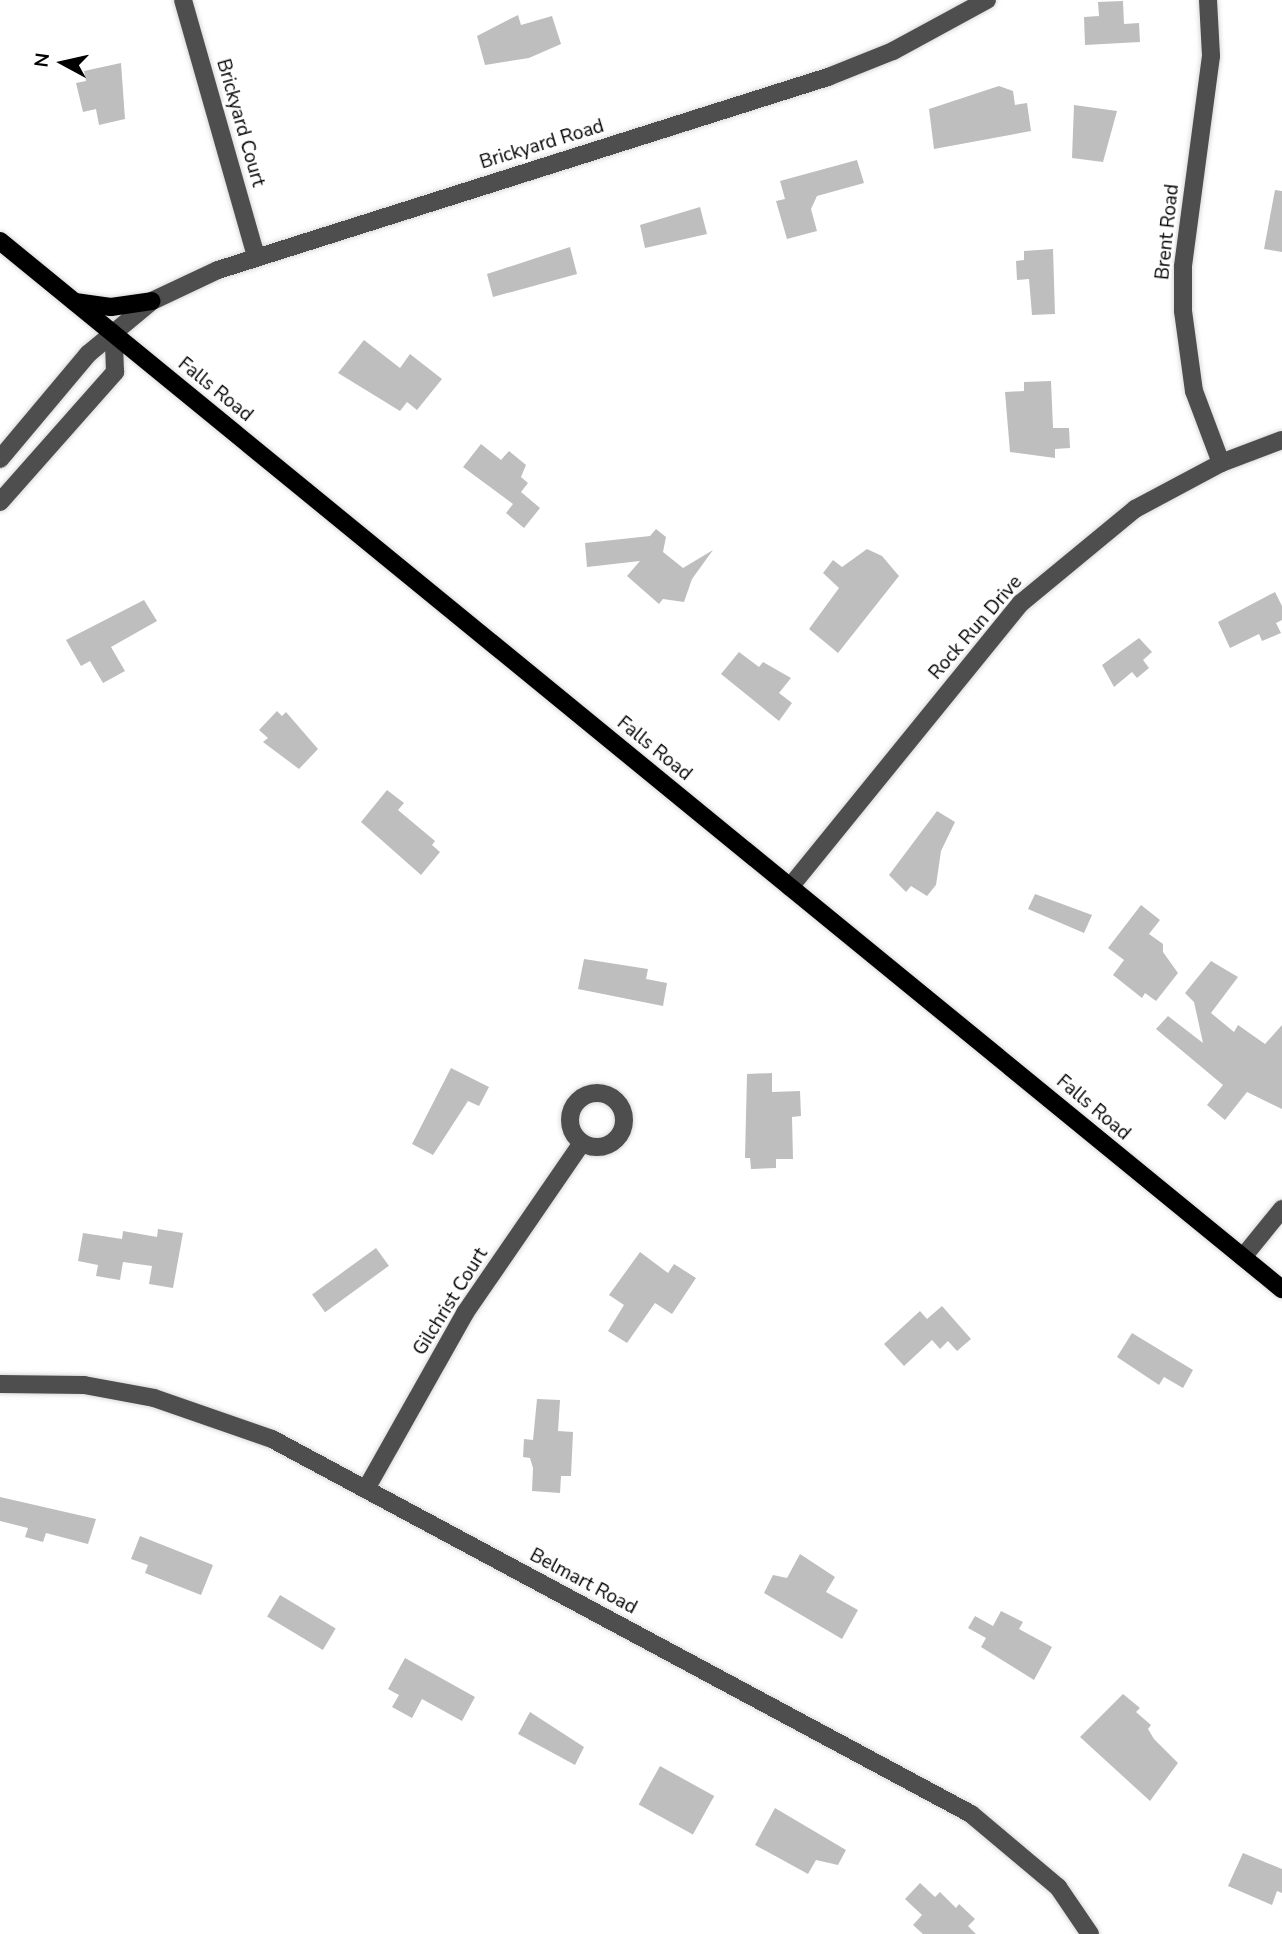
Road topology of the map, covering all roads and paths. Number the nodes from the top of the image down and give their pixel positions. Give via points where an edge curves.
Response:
1 (183, 0) edge
2 (987, 0) edge
3 (1208, 0) edge
4 (0, 241) edge
5 (256, 257) junction
6 (152, 301) junction
7 (75, 302) junction
8 (114, 336) junction
9 (1282, 440) edge
10 (0, 459) edge
11 (1221, 463) junction
12 (0, 502) edge
13 (790, 887) junction
14 (582, 1143) dead end
15 (1282, 1209) edge
16 (1243, 1257) junction
17 (1282, 1289) edge
18 (0, 1384) edge
19 (366, 1489) junction
20 (1090, 1934) edge

1 - 5 street, Brickyard Court
2 - 5 street, Brickyard Road via 893,51 828,78
3 - 11 street, Brent Road via 1211,56 1183,267 1183,311 1194,391
4 - 7 main road, Falls Road
5 - 6 street, Brickyard Road
6 - 7 main road via 111,307
6 - 8 street, Brickyard Road
7 - 8 main road, Falls Road
8 - 10 street, Brickyard Road via 88,354
8 - 12 street via 115,372
8 - 13 main road, Falls Road
9 - 11 street, Rock Run Drive
11 - 13 street, Rock Run Drive via 1135,509 1021,603
13 - 16 main road, Falls Road
14 - 19 street, Gilchrist Court via 465,1313
15 - 16 street
16 - 17 main road, Falls Road
18 - 19 street, Belmart Road via 84,1385 154,1398 259,1434
19 - 20 street, Belmart Road via 971,1814 1058,1887

